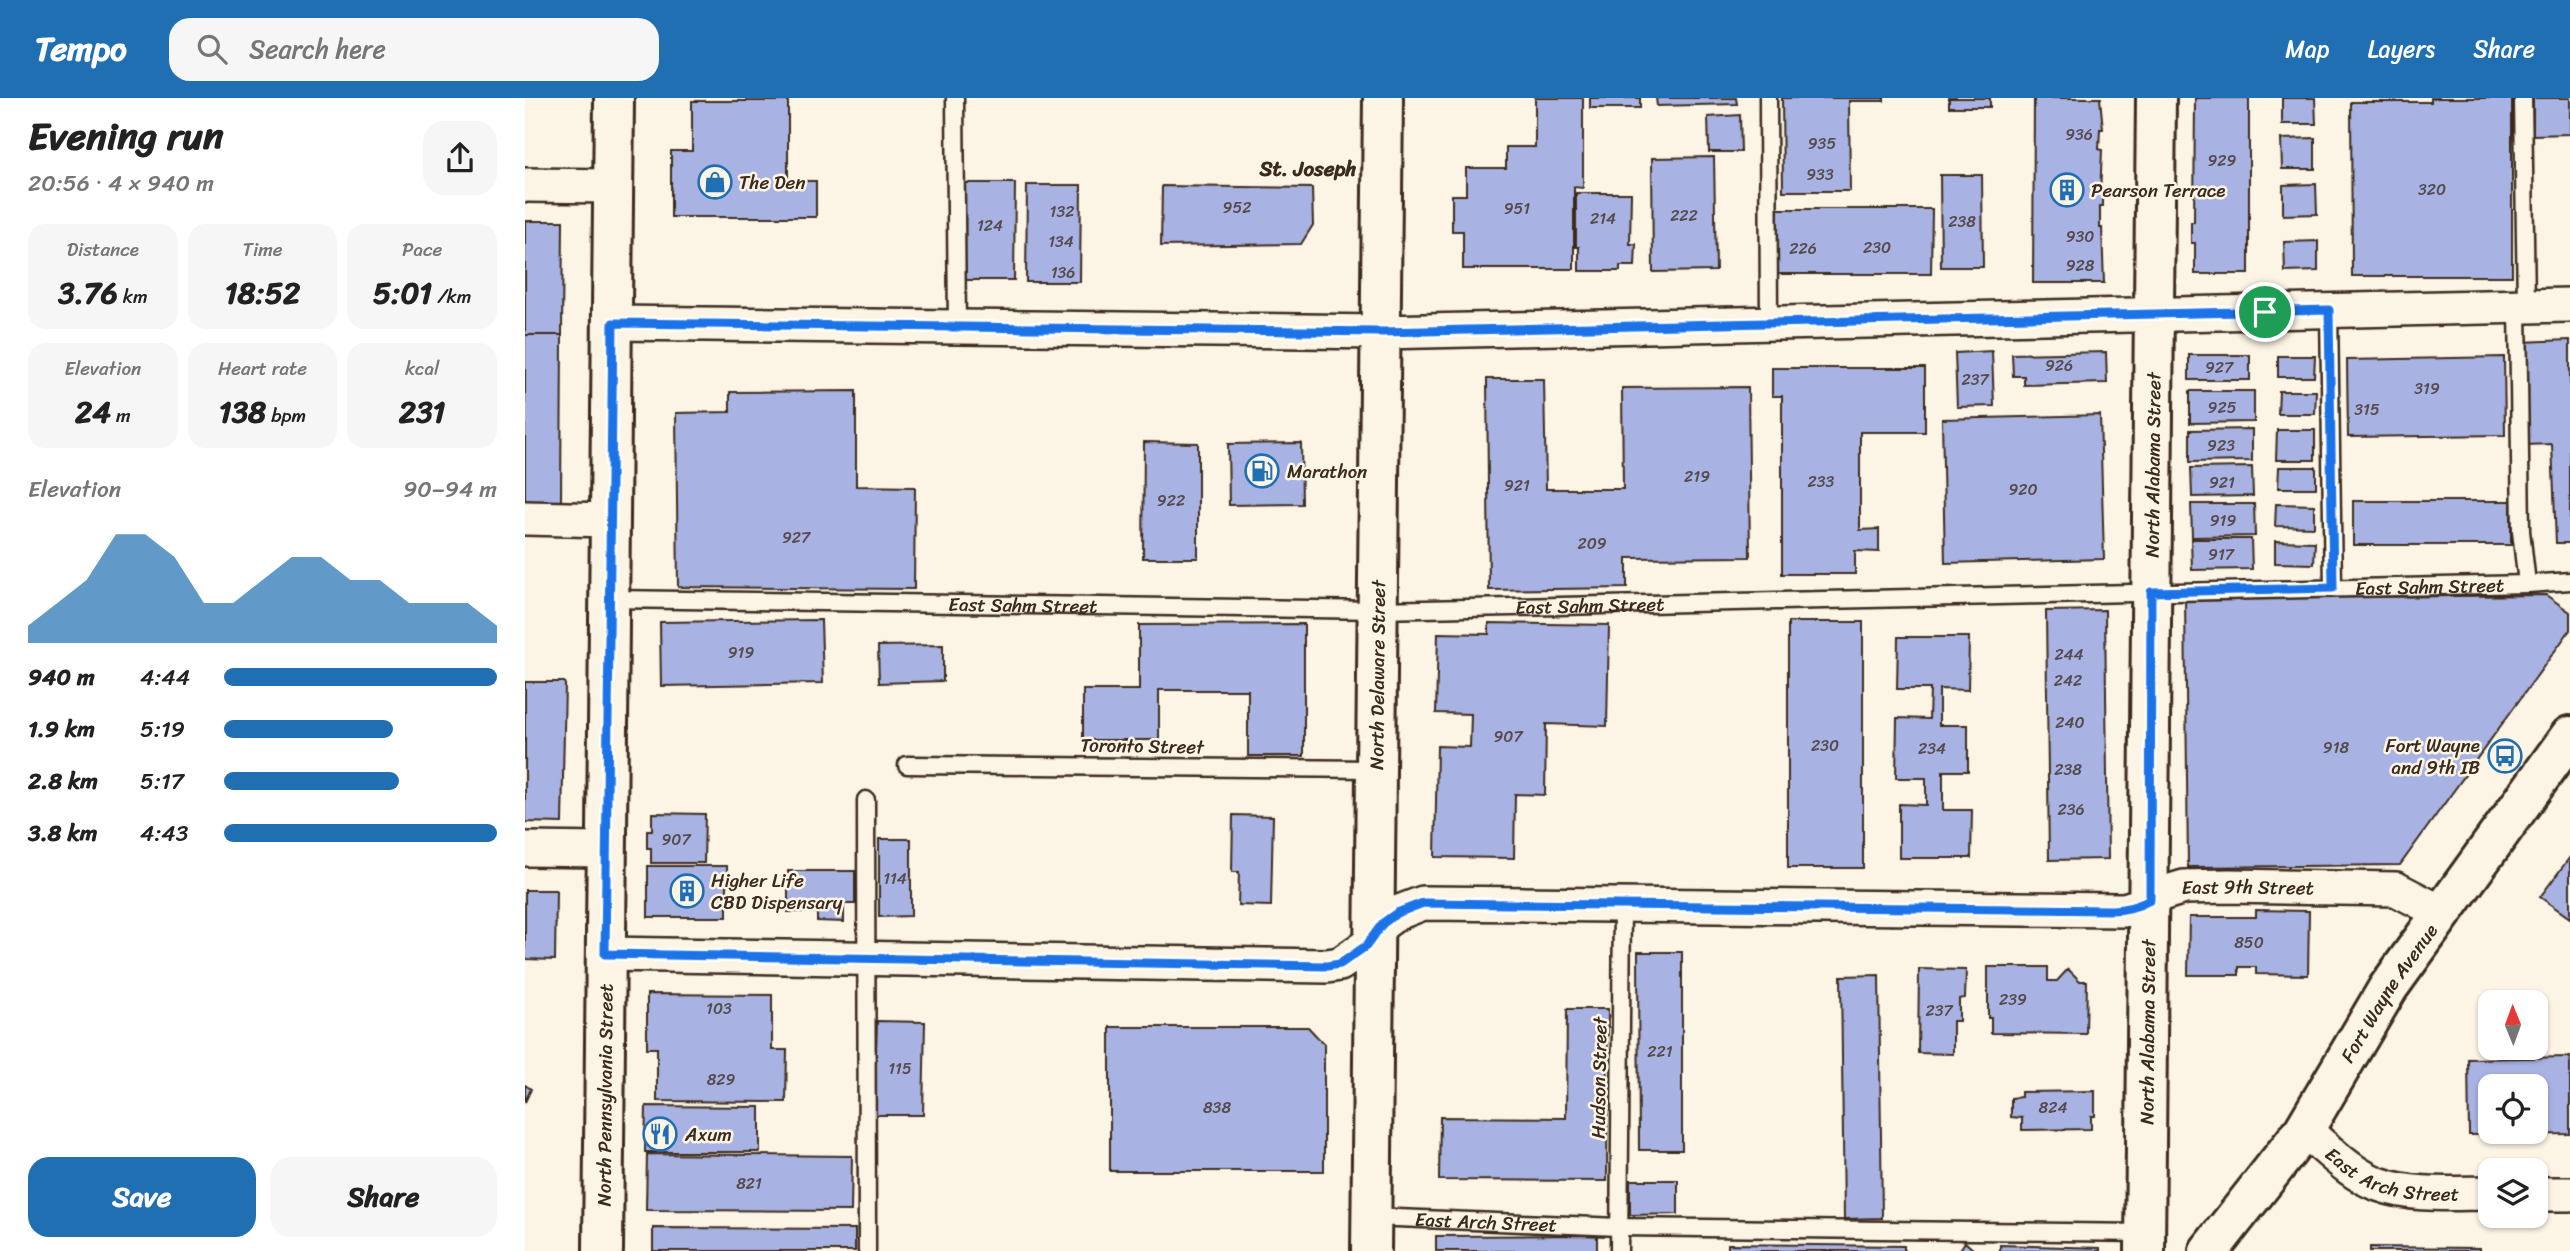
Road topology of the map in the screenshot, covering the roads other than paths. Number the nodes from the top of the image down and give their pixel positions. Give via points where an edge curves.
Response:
1 (614, 98) edge
2 (955, 98) edge
3 (1383, 98) edge
4 (1768, 98) edge
5 (2156, 98) edge
6 (2523, 98) edge
7 (525, 185) edge
8 (614, 186) junction
9 (2570, 305) edge
10 (2522, 306) junction
11 (2329, 310) junction
12 (2153, 314) junction
13 (613, 323) junction
14 (1769, 323) junction
15 (957, 328) junction
16 (1381, 332) junction
17 (525, 518) edge
18 (611, 520) junction
19 (2570, 581) edge
20 (2527, 584) junction
21 (2333, 588) junction
22 (2151, 592) junction
23 (610, 599) junction
24 (1379, 610) junction
25 (2570, 736) edge
26 (907, 765) dead end
27 (1377, 769) junction
28 (866, 800) dead end
29 (525, 849) edge
30 (606, 850) junction
31 (2150, 900) junction
32 (1622, 905) junction
33 (2442, 913) junction
34 (1375, 933) junction
35 (605, 954) junction
36 (865, 959) junction
37 (2304, 1130) junction
38 (2478, 1194) edge
39 (2548, 1194) edge
40 (2570, 1194) edge
41 (1619, 1227) junction
42 (1371, 1234) edge
43 (2145, 1242) edge
44 (603, 1251) edge
45 (867, 1251) edge
46 (1619, 1251) edge
47 (2209, 1251) edge

1 - 8 main road, North Pennsylvania Street
2 - 15 lane
3 - 16 main road, North Delaware Street
4 - 14 lane
5 - 12 main road, North Alabama Street
6 - 10 lane
7 - 8 street
8 - 13 main road, North Pennsylvania Street
9 - 10 street
10 - 11 street
10 - 20 lane via 2521,531
11 - 12 street
11 - 21 lane
12 - 14 street
12 - 22 main road, North Alabama Street
13 - 15 street
13 - 18 main road, North Pennsylvania Street
14 - 16 street
15 - 16 street
16 - 24 main road, North Delaware Street
17 - 18 street
18 - 23 main road, North Pennsylvania Street
19 - 20 lane, East Sahm Street
20 - 21 lane, East Sahm Street
21 - 22 lane, East Sahm Street
22 - 24 lane, East Sahm Street
22 - 31 main road, North Alabama Street
23 - 24 lane, East Sahm Street
23 - 30 main road, North Pennsylvania Street
24 - 27 main road, North Delaware Street
25 - 33 main road, Fort Wayne Avenue
26 - 27 lane, Toronto Street
27 - 34 main road, North Delaware Street
28 - 36 lane
29 - 30 street
30 - 35 main road, North Pennsylvania Street
31 - 32 street, East 9th Street via 2124,910
31 - 33 street, East 9th Street via 2184,887 2396,890
31 - 43 main road, North Alabama Street
32 - 34 street, East 9th Street via 1423,903 1397,913
32 - 41 lane, Hudson Street
33 - 37 main road, Fort Wayne Avenue via 2388,988
34 - 36 street, East 9th Street via 1366,946 1340,964 1327,966
34 - 42 main road, North Delaware Street
35 - 36 street, East 9th Street
35 - 44 main road, North Pennsylvania Street
36 - 45 lane
37 - 38 street, East Arch Street via 2341,1162 2378,1184 2420,1194
37 - 47 main road, Fort Wayne Avenue
39 - 40 street
41 - 42 lane, East Arch Street
41 - 43 lane, East Arch Street
41 - 46 lane, Hudson Street

